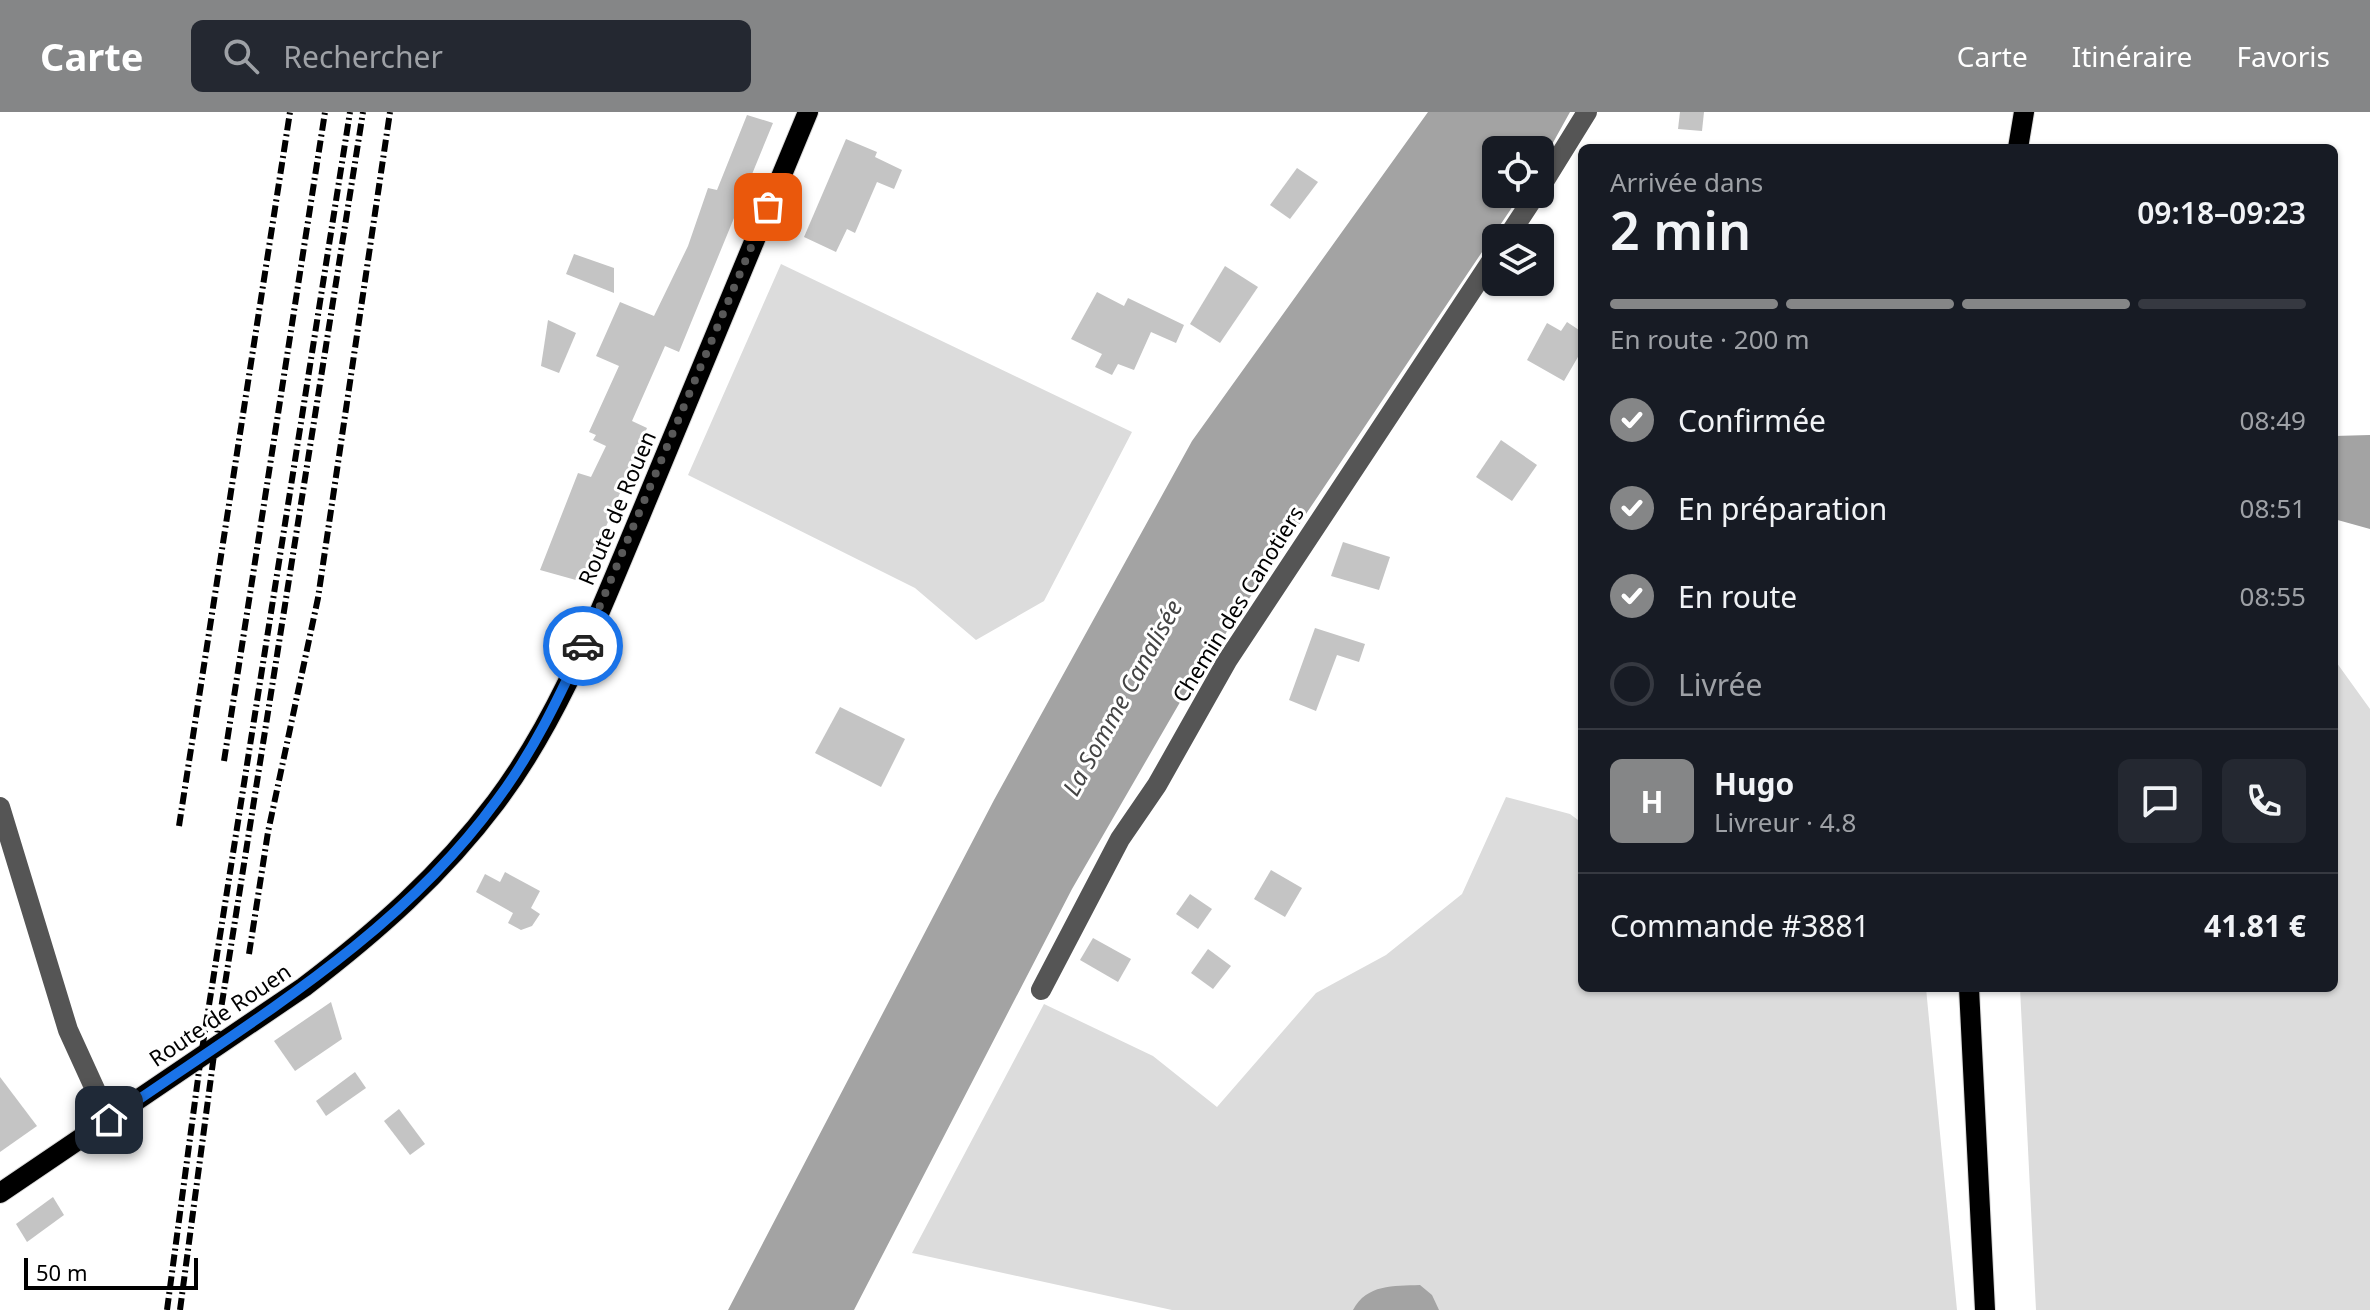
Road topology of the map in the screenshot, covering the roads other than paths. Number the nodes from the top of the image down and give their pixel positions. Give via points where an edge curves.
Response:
1 (808, 112) edge
2 (1587, 112) edge
3 (2024, 112) edge
4 (2019, 144) edge
5 (1554, 165) edge
6 (1482, 275) edge
7 (0, 807) edge
8 (1041, 990) dead end
9 (1969, 992) edge
10 (109, 1120) junction
11 (0, 1193) edge
12 (1985, 1310) edge

1 - 10 main road, Route de Rouen via 605,598 538,736 497,800 438,872 379,929 304,987
2 - 5 street
3 - 4 main road
6 - 8 street, Chemin des Canotiers via 1227,661 1120,839
7 - 10 street via 68,1030
9 - 12 main road
10 - 11 main road, Route de Rouen

